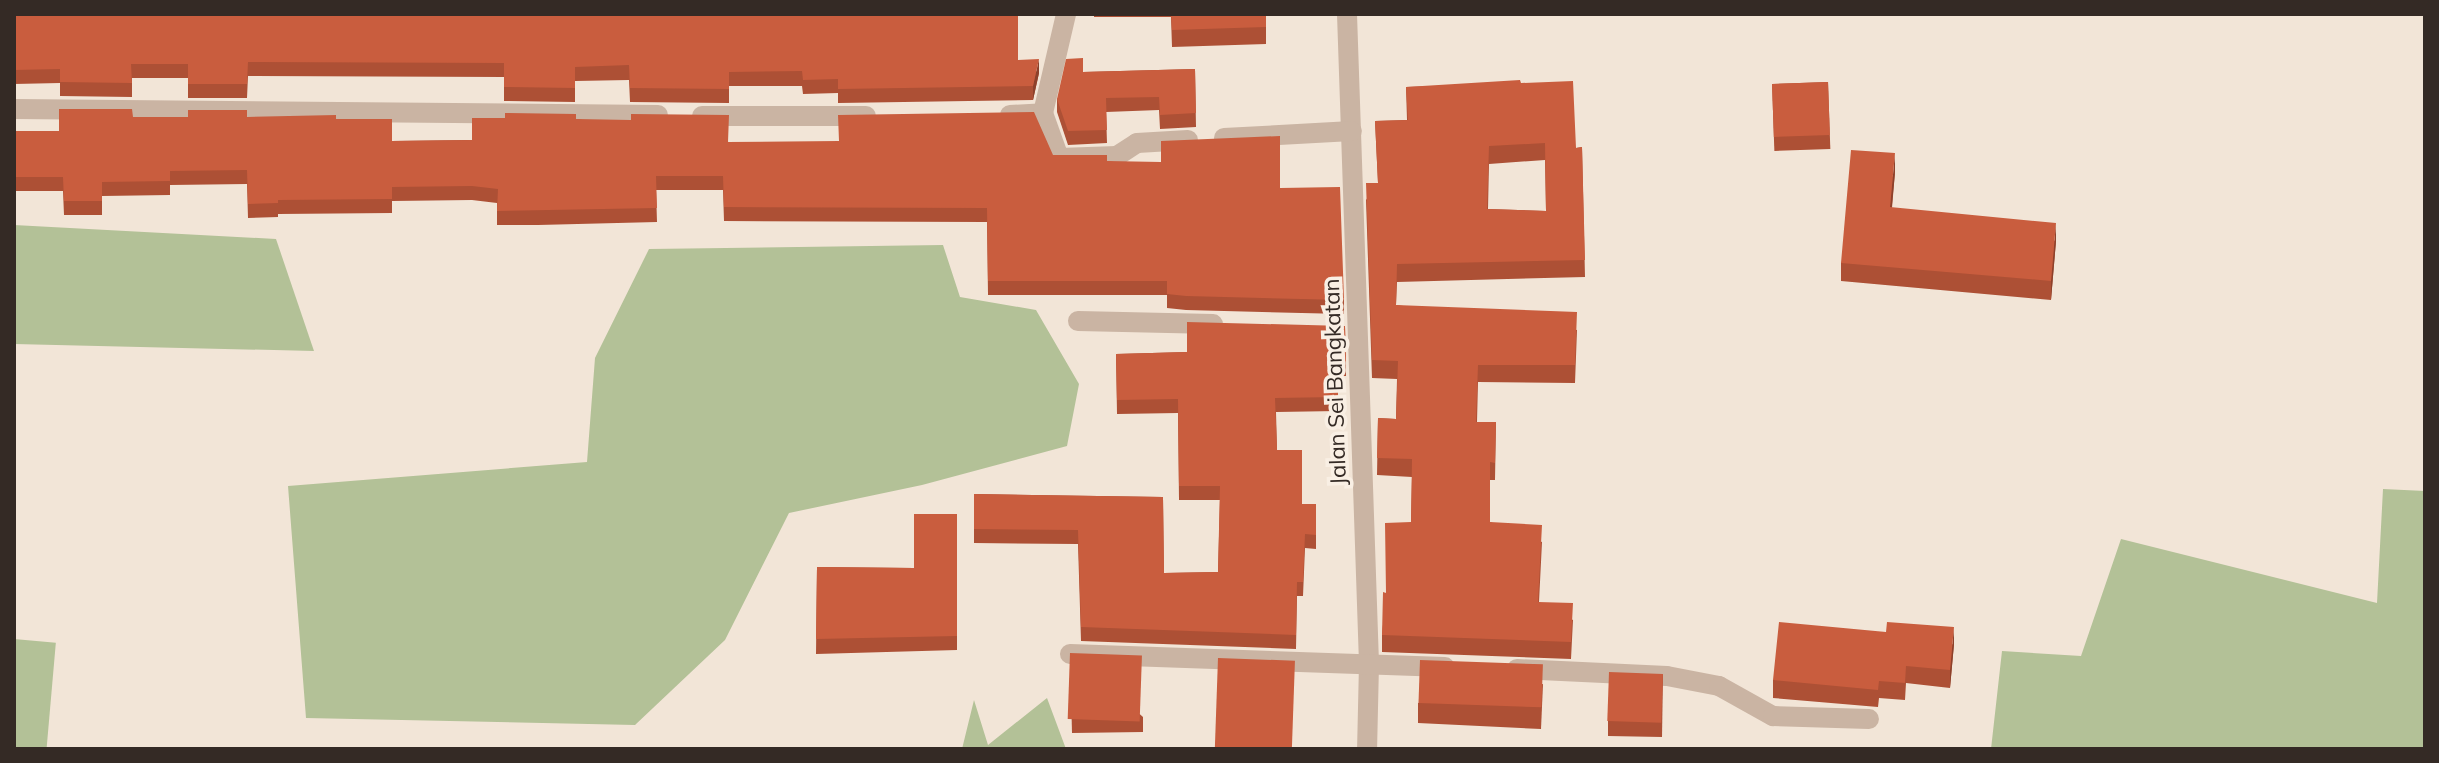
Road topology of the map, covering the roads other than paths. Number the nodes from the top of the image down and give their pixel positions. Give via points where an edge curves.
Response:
1 (1066, 14) edge
2 (1347, 14) edge
3 (14, 109) edge
4 (1043, 113) junction
5 (987, 115) edge
6 (883, 116) edge
7 (1352, 131) junction
8 (1078, 321) dead end
9 (1233, 324) edge
10 (1070, 654) edge
11 (1369, 664) junction
12 (1461, 667) edge
13 (1492, 668) edge
14 (1869, 719) dead end
15 (1367, 749) edge

1 - 4 street
2 - 7 street, Jalan Sei Bangkatan
3 - 6 street
4 - 5 street
4 - 7 street via 1059,158 1117,156 1137,143
7 - 11 street, Jalan Sei Bangkatan via 1350,327
8 - 9 street
10 - 11 street
11 - 12 street
11 - 15 street, Jalan Sei Bangkatan
13 - 14 street via 1667,676 1719,686 1773,716

